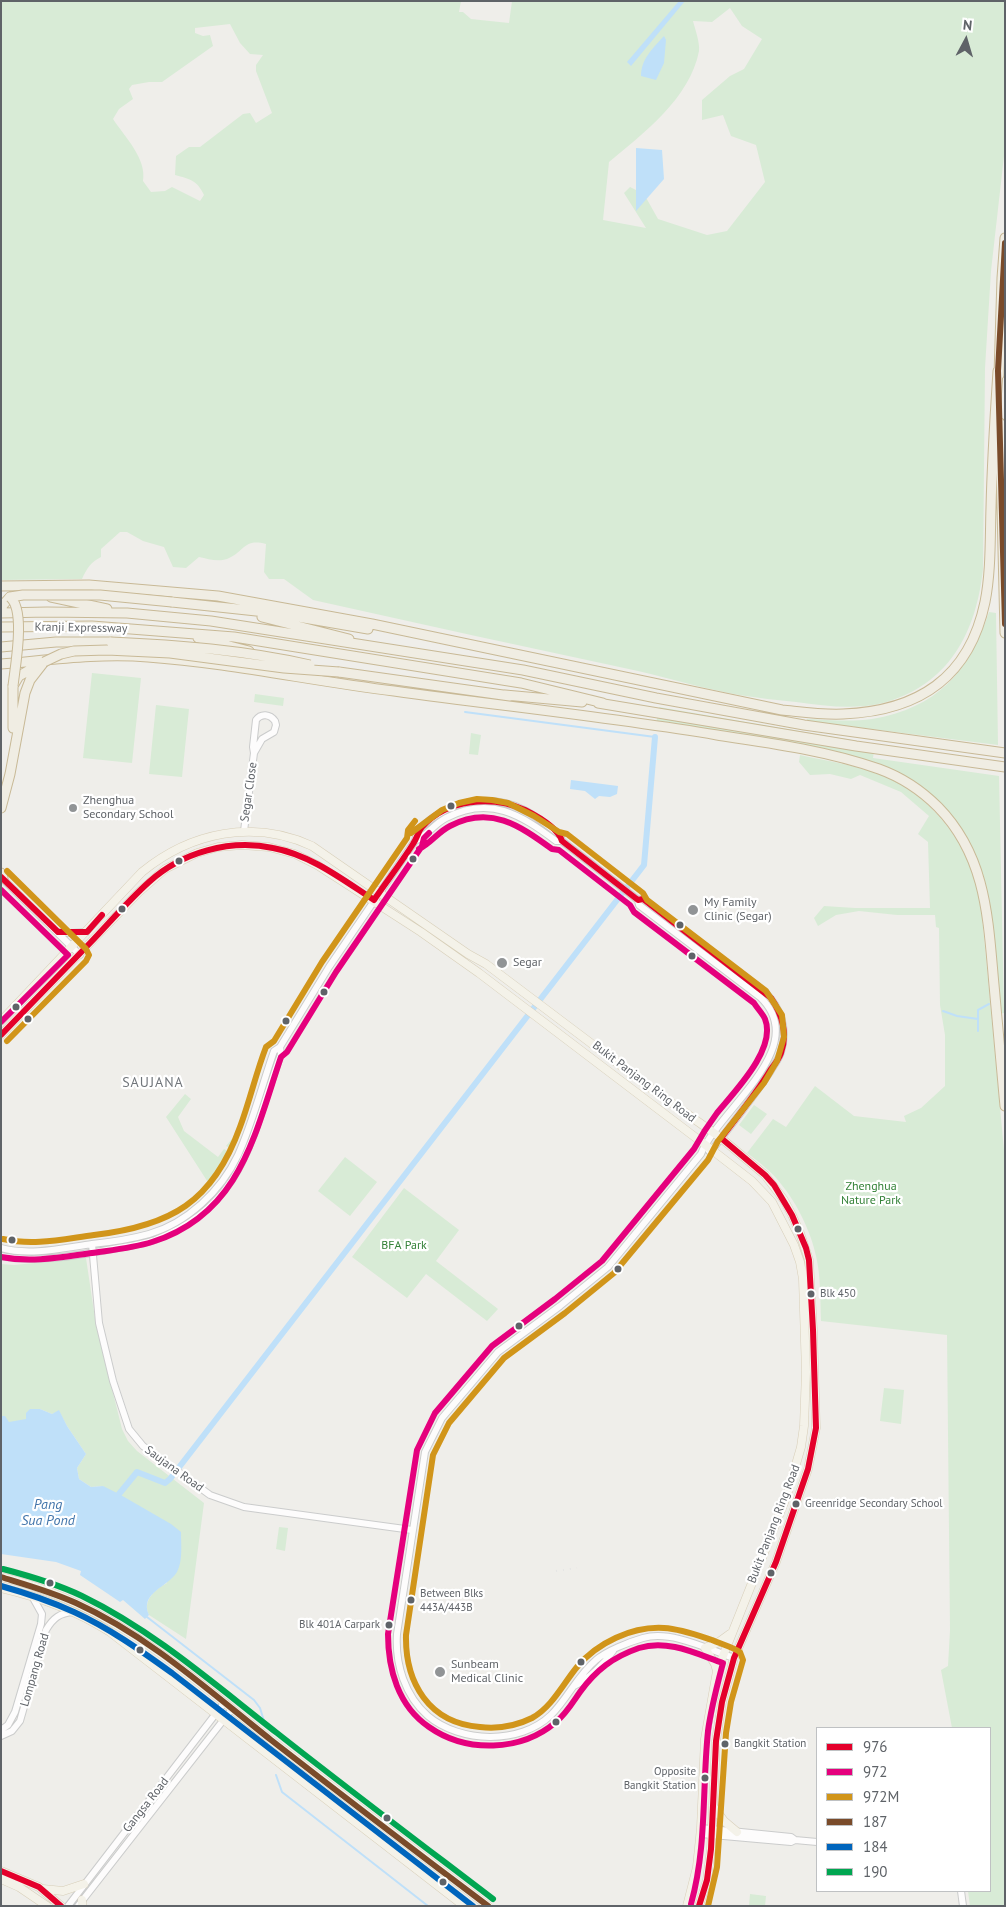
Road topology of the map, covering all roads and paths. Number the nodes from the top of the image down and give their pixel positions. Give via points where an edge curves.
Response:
1 (1005, 238) edge
2 (998, 371) junction
3 (1, 586) edge
4 (6, 597) edge
5 (224, 608) junction
6 (1, 612) edge
7 (127, 613) junction
8 (1, 627) edge
9 (161, 631) junction
10 (1005, 633) edge
11 (435, 638) junction
12 (366, 645) junction
13 (1, 647) edge
14 (44, 662) junction
15 (1, 664) edge
16 (339, 672) junction
17 (13, 686) junction
18 (394, 691) junction
19 (505, 695) junction
20 (603, 703) junction
21 (634, 721) junction
22 (254, 753) junction
23 (1005, 753) edge
24 (13, 758) junction
25 (1005, 767) edge
26 (1, 808) edge
27 (244, 831) junction
28 (2, 876) edge
29 (380, 892) junction
30 (374, 900) junction
31 (638, 900) junction
32 (58, 932) junction
33 (87, 932) junction
34 (72, 947) junction
35 (80, 955) junction
36 (559, 1018) junction
37 (1, 1021) edge
38 (550, 1028) junction
39 (1, 1035) edge
40 (280, 1047) junction
41 (1005, 1106) edge
42 (713, 1133) junction
43 (721, 1138) junction
44 (705, 1144) junction
45 (712, 1150) junction
46 (701, 1154) junction
47 (92, 1244) junction
48 (1, 1248) edge
49 (93, 1253) junction
50 (1, 1256) edge
51 (773, 1526) junction
52 (787, 1529) junction
53 (412, 1530) junction
54 (1, 1577) edge
55 (1, 1588) edge
56 (32, 1596) junction
57 (76, 1612) junction
58 (731, 1633) junction
59 (705, 1648) junction
60 (723, 1654) junction
61 (734, 1658) junction
62 (717, 1671) junction
63 (224, 1703) junction
64 (232, 1709) junction
65 (216, 1713) junction
66 (224, 1719) junction
67 (1, 1730) edge
68 (1, 1736) edge
69 (713, 1806) junction
70 (701, 1831) junction
71 (712, 1832) junction
72 (737, 1832) junction
73 (795, 1840) junction
74 (816, 1842) edge
75 (1, 1871) edge
76 (1, 1880) edge
77 (84, 1884) junction
78 (39, 1887) junction
79 (961, 1892) edge
80 (35, 1897) junction
81 (81, 1904) edge
82 (40, 1906) edge
83 (47, 1906) edge
84 (61, 1906) edge
85 (68, 1906) edge
86 (464, 1906) edge
87 (488, 1906) edge
88 (687, 1906) edge
89 (699, 1906) edge
90 (962, 1906) edge

1 - 2 highway
2 - 10 highway
2 - 11 highway via 984,603 967,649 954,669 929,691 894,707 872,712 815,714 782,710
3 - 7 highway
3 - 11 highway via 89,585 218,596
4 - 5 highway, bridge via 100,595
4 - 6 highway
4 - 17 highway, bridge via 14,600 18,614
5 - 11 highway
5 - 12 highway via 335,634
6 - 7 highway
7 - 12 highway via 211,621
8 - 9 highway, Kranji Expressway via 92,626
9 - 18 highway via 208,640
9 - 20 highway via 234,637 521,683
12 - 23 highway via 523,670 804,725
13 - 16 highway, bridge via 56,642 169,644 284,659
14 - 16 highway, bridge via 74,651 107,650 170,653
14 - 17 highway, bridge via 19,676
14 - 24 highway via 30,680 25,693
15 - 18 highway via 101,656 146,657
16 - 19 highway
17 - 24 highway
18 - 21 highway
19 - 20 highway
19 - 21 highway
20 - 25 highway via 856,746
21 - 41 highway via 840,758 882,771 920,792 937,807 962,837 979,875 987,910
22 - 22 street, Segar Close via 256,720 262,715 268,716 275,721 275,729 272,735 262,739
22 - 27 street, Segar Close
24 - 26 highway
27 - 29 main road, Bukit Panjang Ring Road via 300,840
27 - 33 main road, Bukit Panjang Ring Road via 203,838 164,855 142,872
28 - 32 street
29 - 30 street
29 - 31 street via 415,841 445,818 484,808 513,813 526,819 556,841 562,841
29 - 36 main road, Bukit Panjang Ring Road
30 - 35 main road, Bukit Panjang Ring Road via 317,865 283,850 269,846 218,847 197,852 165,870 139,892
30 - 38 main road, Bukit Panjang Ring Road
30 - 40 street
31 - 42 street via 639,905 760,997 772,1015 776,1033 773,1050 753,1083
31 - 43 street via 644,899 764,992 781,1015 784,1034 780,1054 760,1088
32 - 33 street
32 - 34 street
33 - 34 main road, Bukit Panjang Ring Road
34 - 35 street
34 - 37 main road, Bukit Panjang Ring Road
35 - 39 main road, Bukit Panjang Ring Road
36 - 38 main road
36 - 42 main road, Bukit Panjang Ring Road
38 - 44 main road, Bukit Panjang Ring Road
40 - 47 street via 274,1051 238,1154 230,1171 213,1192 177,1222 150,1234
40 - 49 street via 281,1054 245,1158 237,1175 213,1204 181,1228 153,1240
42 - 43 main road, Bukit Panjang Ring Road
42 - 44 street
43 - 45 street
43 - 52 main road, Bukit Panjang Ring Road via 774,1186 800,1233 809,1260 816,1428 808,1469
44 - 45 main road, Bukit Panjang Ring Road
44 - 46 street
45 - 46 street
45 - 51 main road, Bukit Panjang Ring Road via 752,1180 772,1202 788,1229 803,1279 806,1348 804,1426 797,1465
46 - 53 street via 608,1267 498,1352 442,1418 424,1452
47 - 48 street via 32,1251
47 - 49 street, Saujana Road
49 - 50 street via 33,1259
49 - 53 street, Saujana Road via 100,1323 113,1381 127,1422 143,1446 210,1495 244,1507
51 - 52 main road via 782,1522
51 - 58 main road, Bukit Panjang Ring Road
52 - 61 main road, Bukit Panjang Ring Road
53 - 59 street via 397,1634 397,1659 413,1700 441,1726 464,1734 490,1737 512,1734 536,1726 550,1716 574,1686 613,1651 637,1640 654,1636 684,1640
54 - 63 main road via 86,1606 148,1644
55 - 56 main road
56 - 57 main road
56 - 67 street, Lompang Road via 42,1614 41,1624 15,1712
57 - 65 main road via 110,1632
57 - 68 street, Lompang Road via 58,1616 46,1630 20,1721
58 - 59 main road
58 - 60 main road, Bukit Panjang Ring Road
59 - 60 street
59 - 62 main road
60 - 61 street
60 - 62 main road, Bukit Panjang Ring Road
61 - 69 main road, Bukit Panjang Ring Road via 716,1741
62 - 70 main road, Bukit Panjang Ring Road via 705,1739
63 - 64 main road
63 - 65 street, Gangsa Road
64 - 66 street, Gangsa Road
64 - 87 main road
65 - 66 main road
65 - 77 street, Gangsa Road
66 - 81 street, Gangsa Road
66 - 86 main road
69 - 71 main road, Bukit Panjang Ring Road
69 - 72 main road
70 - 71 street
70 - 88 main road, Bukit Panjang Ring Road via 696,1878
71 - 72 street
71 - 73 street
71 - 89 main road, Bukit Panjang Ring Road via 707,1880
72 - 73 street via 792,1837
73 - 74 street
75 - 78 main road
76 - 80 main road
77 - 78 main road via 63,1892
77 - 85 street, Gangsa Road
78 - 84 main road
79 - 90 street
80 - 82 main road
80 - 83 main road

